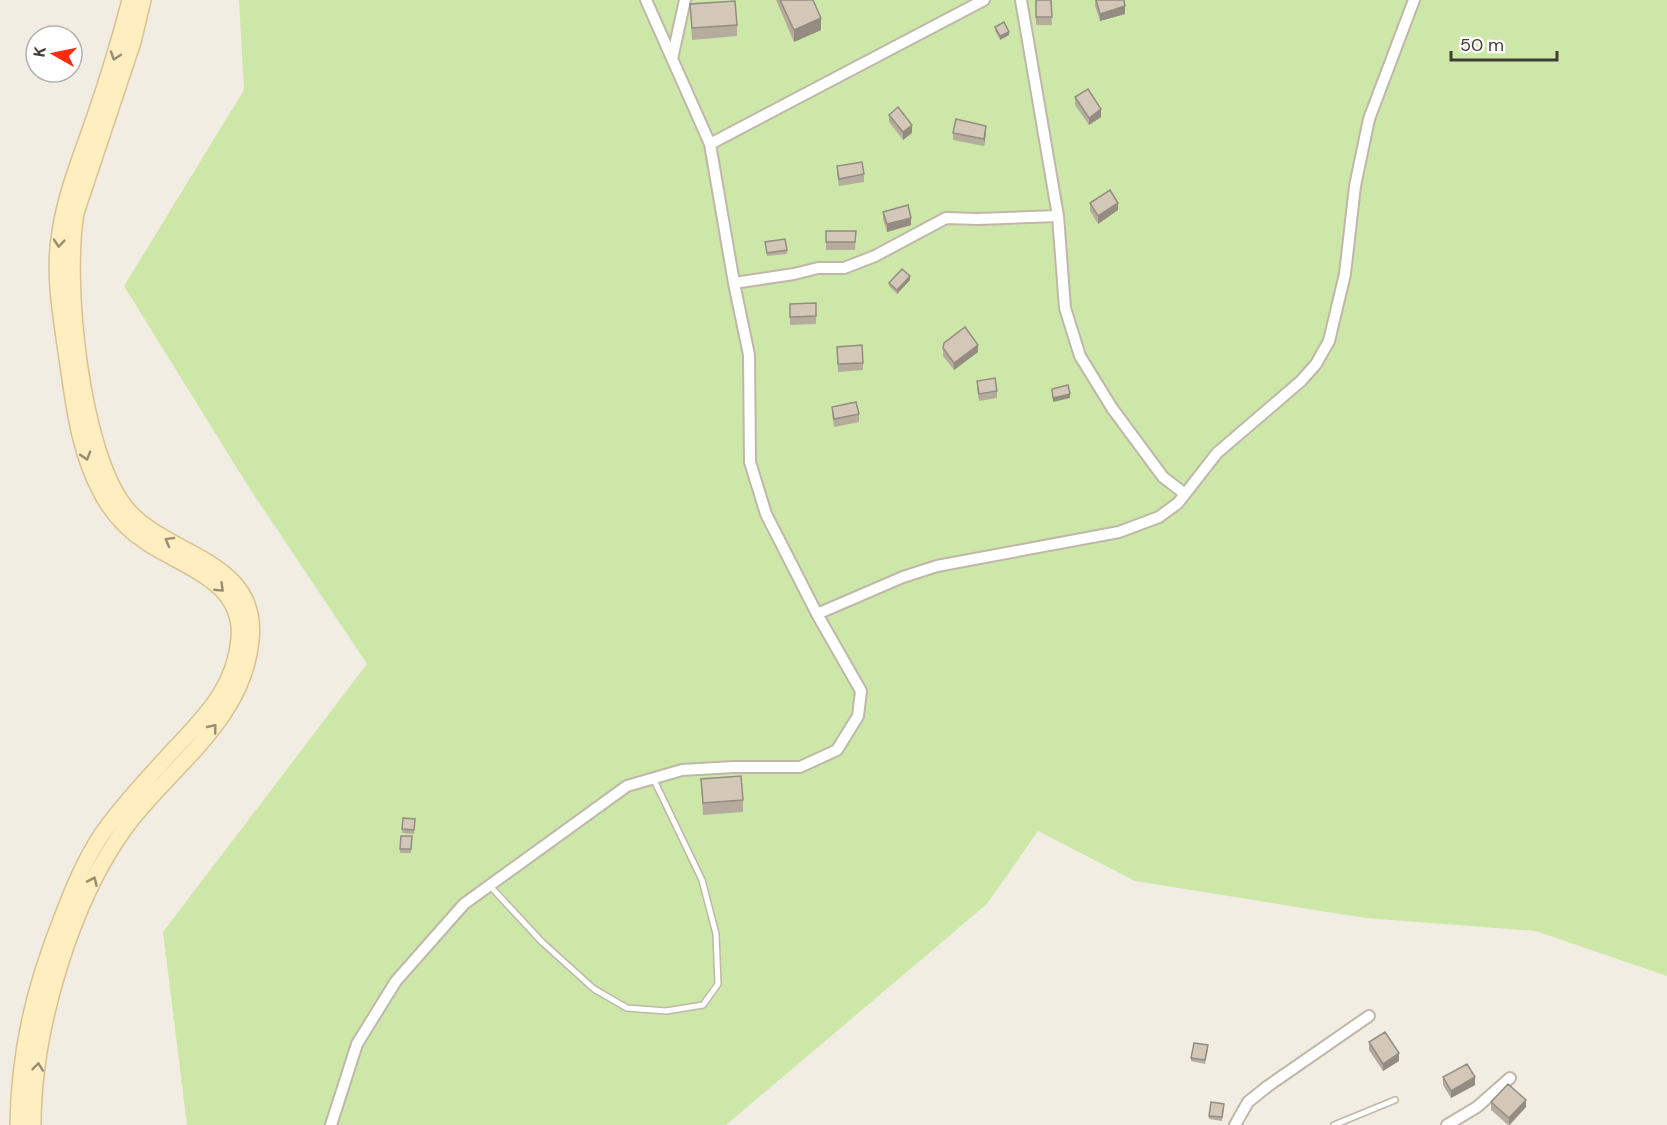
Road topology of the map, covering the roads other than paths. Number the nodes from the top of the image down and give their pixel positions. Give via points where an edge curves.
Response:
1 (130, 0) edge
2 (143, 0) edge
3 (646, 0) edge
4 (685, 0) edge
5 (984, 0) edge
6 (1021, 0) edge
7 (1414, 0) edge
8 (672, 59) junction
9 (710, 144) junction
10 (1058, 216) junction
11 (734, 283) junction
12 (1185, 494) junction
13 (817, 614) junction
14 (653, 778) junction
15 (490, 886) junction
16 (1370, 1016) dead end
17 (1510, 1078) dead end
18 (1395, 1100) dead end
19 (18, 1125) edge
20 (33, 1125) edge
21 (331, 1125) edge
22 (1235, 1125) edge
23 (1334, 1125) edge
24 (1447, 1125) edge

1 -> 19 main road via 60,232 62,315 73,398 89,468 114,514 147,543 221,587 234,608 239,638 227,685 206,718 119,812 86,861 71,894 36,993 26,1035
20 -> 2 main road via 44,1022 93,881 129,823 225,714 240,688 252,640 248,604 228,575 152,531 123,506 101,462 92,433 78,352 72,264 76,213 133,42
3 - 8 street
4 - 8 street
5 - 9 street
6 - 10 street
7 - 12 street via 1369,119 1329,341 1301,381 1217,453
8 - 9 street
9 - 11 street
10 - 11 street via 946,218 844,268 818,268
10 - 12 street via 1065,308 1080,356 1112,408 1163,477
11 - 13 street via 749,355 750,462 766,514
12 - 13 street via 1159,517 1119,532 937,566
13 - 14 street via 861,691 858,716 837,750 800,767 681,770
14 - 15 street via 627,786
14 - 15 lane via 702,880 716,934 718,984 703,1005 666,1011 627,1008 594,989 542,942
15 - 21 street via 464,903 396,981 357,1044
16 - 22 street via 1248,1102
17 - 24 street via 1477,1107
18 - 23 lane

